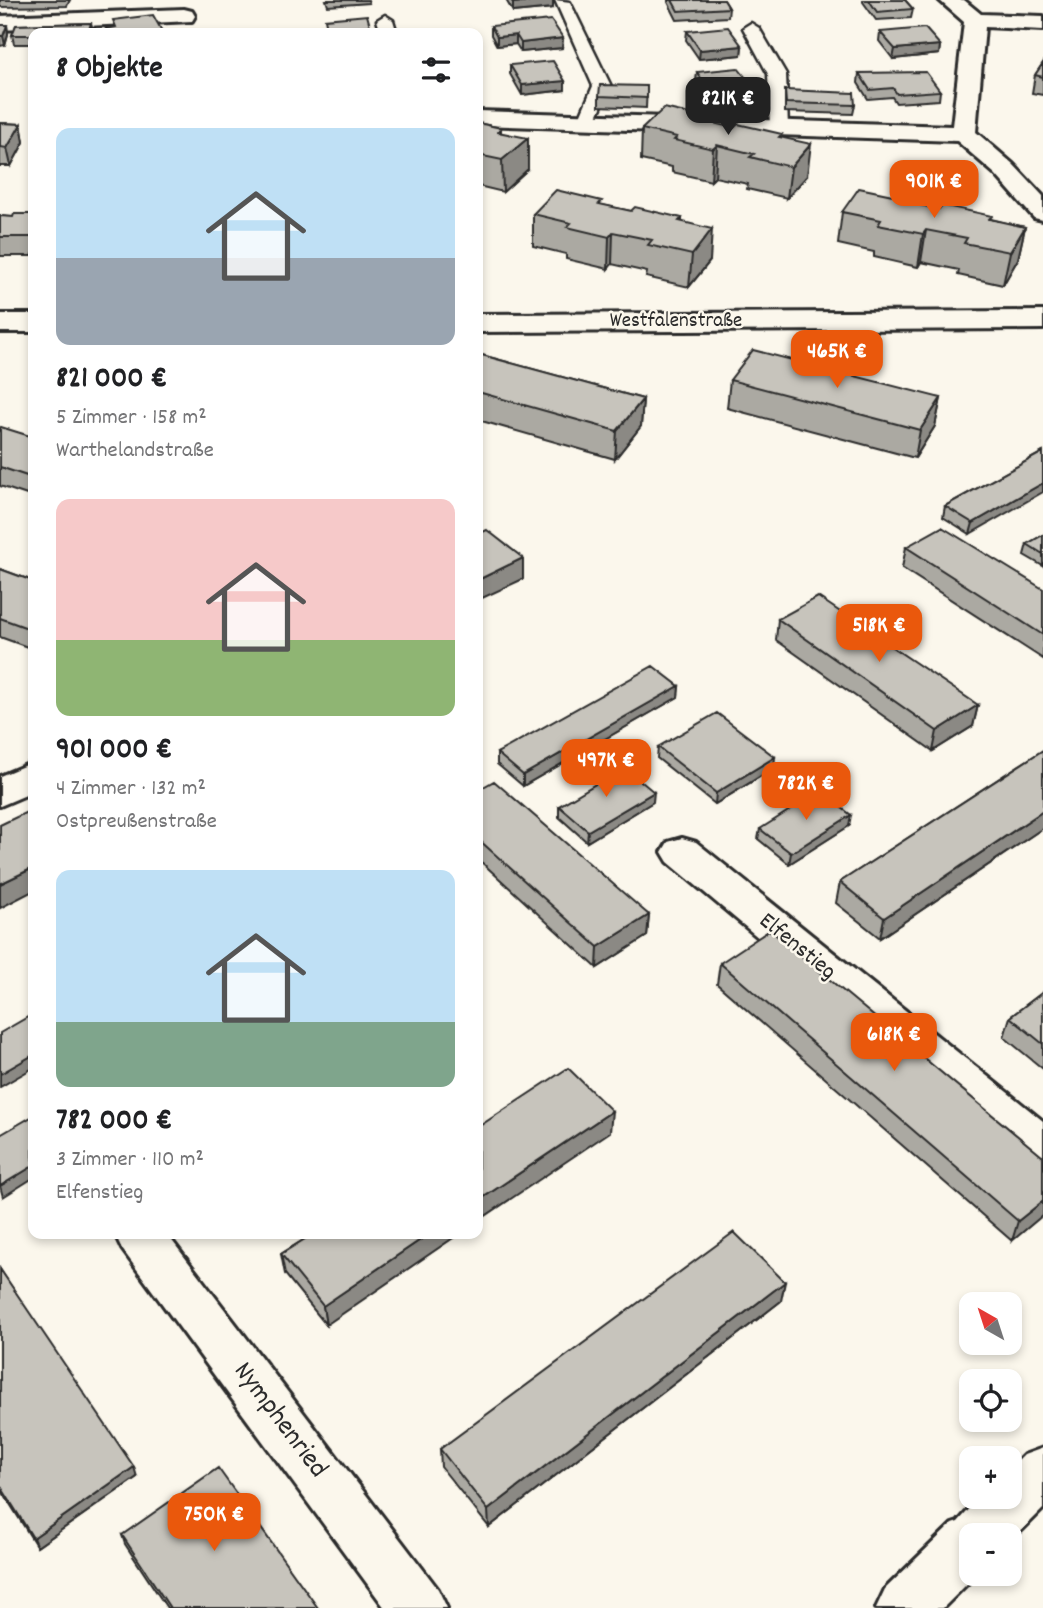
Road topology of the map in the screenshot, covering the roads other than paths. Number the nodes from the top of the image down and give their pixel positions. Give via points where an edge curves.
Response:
1 (950, 0) edge
2 (562, 2) dead end
3 (192, 17) edge
4 (975, 20) junction
5 (0, 23) edge
6 (1043, 23) edge
7 (751, 27) dead end
8 (483, 118) edge
9 (587, 121) junction
10 (779, 128) junction
11 (964, 134) junction
12 (1043, 212) edge
13 (1043, 320) edge
14 (0, 323) edge
15 (28, 323) edge
16 (483, 323) edge
17 (28, 778) edge
18 (0, 793) edge
19 (682, 852) dead end
20 (1043, 1148) edge
21 (143, 1239) edge
22 (1043, 1473) edge
23 (991, 1523) edge
24 (959, 1555) edge
25 (419, 1608) edge
26 (904, 1608) edge

1 - 4 street
2 - 9 lane via 602,86
3 - 5 street
4 - 6 street
4 - 11 street
7 - 10 lane via 779,83
8 - 9 street
9 - 10 street
10 - 11 street
11 - 12 street
13 - 16 street, Westfalenstraße
14 - 15 street
17 - 18 street
19 - 20 street, Elfenstieg
21 - 25 street, Nymphenried
22 - 23 street
24 - 26 street

